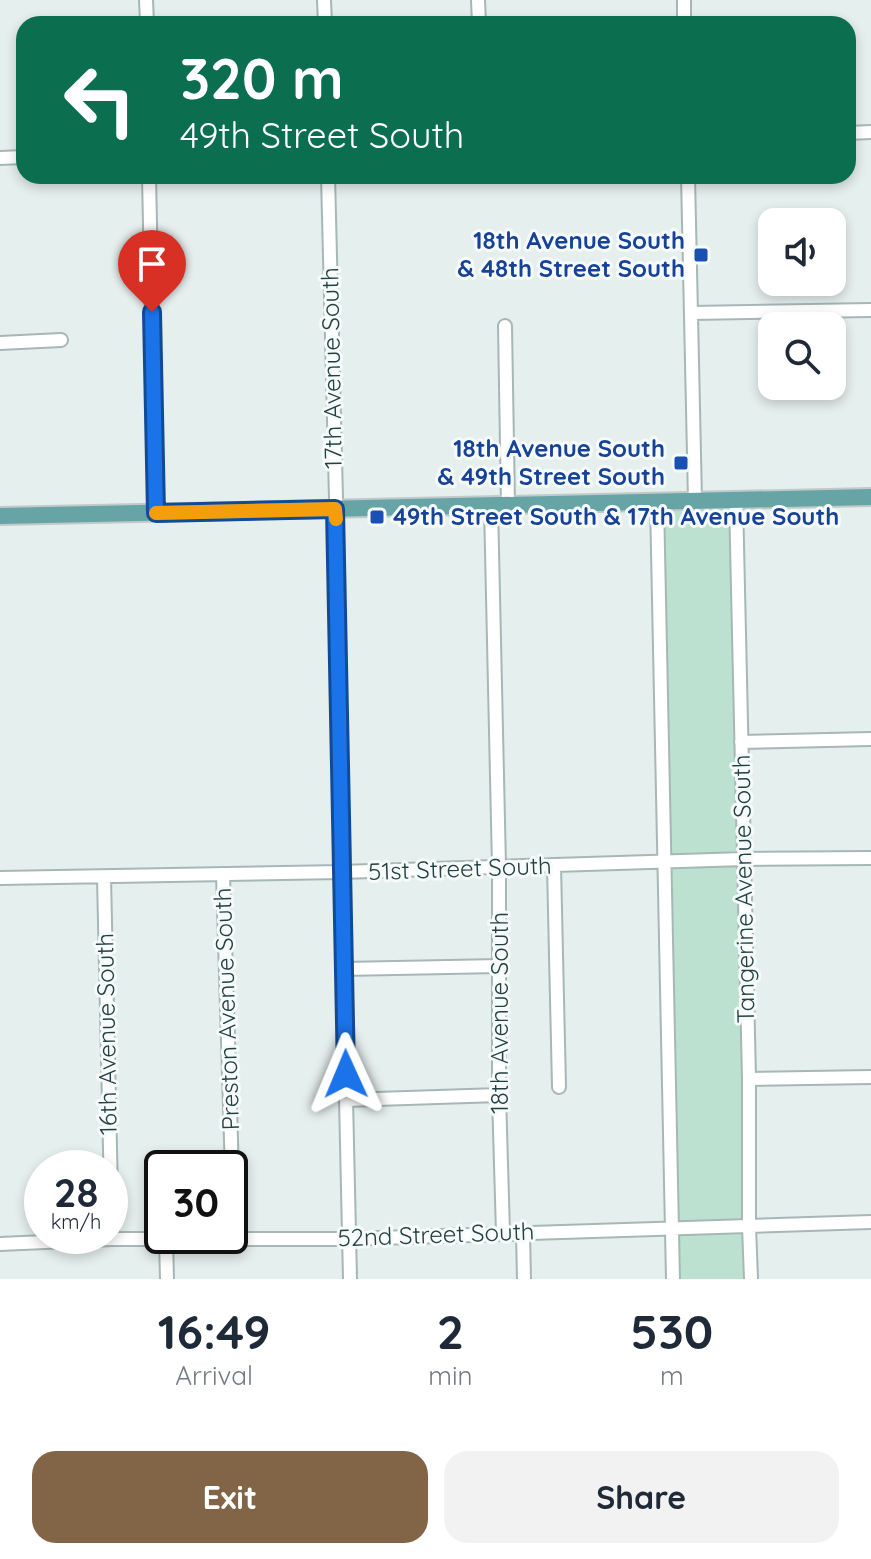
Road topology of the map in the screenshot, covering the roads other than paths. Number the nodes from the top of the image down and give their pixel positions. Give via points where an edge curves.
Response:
1 (149, 184) edge
2 (328, 184) edge
3 (688, 184) edge
4 (871, 310) edge
5 (692, 313) junction
6 (505, 326) dead end
7 (61, 340) dead end
8 (0, 343) edge
9 (871, 497) edge
10 (736, 500) junction
11 (695, 501) junction
12 (657, 502) junction
13 (499, 505) junction
14 (335, 509) junction
15 (156, 513) junction
16 (0, 516) edge
17 (871, 739) edge
18 (741, 742) junction
19 (871, 858) edge
20 (744, 859) junction
21 (665, 862) junction
22 (554, 866) junction
23 (499, 867) junction
24 (341, 872) junction
25 (223, 874) junction
26 (104, 877) junction
27 (0, 878) edge
28 (500, 966) junction
29 (343, 969) junction
30 (871, 1077) edge
31 (749, 1079) junction
32 (559, 1087) dead end
33 (499, 1095) junction
34 (346, 1100) junction
35 (110, 1150) edge
36 (231, 1150) edge
37 (871, 1222) edge
38 (749, 1226) junction
39 (672, 1228) junction
40 (523, 1232) junction
41 (503, 1233) junction
42 (349, 1239) junction
43 (248, 1240) edge
44 (24, 1243) edge
45 (0, 1244) edge
46 (166, 1254) edge
47 (167, 1279) edge
48 (350, 1279) edge
49 (524, 1279) edge
50 (673, 1279) edge
51 (751, 1279) edge

1 - 15 street
2 - 14 street, 17th Avenue South
3 - 5 street
4 - 5 street
5 - 11 street
6 - 13 street, 18th Avenue South
7 - 8 street
9 - 10 main road
10 - 11 main road
10 - 18 street, Tangerine Avenue South
11 - 12 main road
12 - 13 main road
12 - 21 street
13 - 14 main road
13 - 23 street, 18th Avenue South
14 - 15 main road
14 - 24 street, 17th Avenue South
15 - 16 main road
17 - 18 street
18 - 20 street, Tangerine Avenue South
19 - 20 street, 51st Street South
20 - 21 street, 51st Street South
20 - 31 street, Tangerine Avenue South
21 - 22 street, 51st Street South
21 - 39 street
22 - 23 street, 51st Street South
22 - 32 street
23 - 24 street, 51st Street South
23 - 28 street, 18th Avenue South
24 - 25 street, 51st Street South
24 - 29 street, 17th Avenue South
25 - 26 street, 51st Street South
25 - 36 street, Preston Avenue South
26 - 27 street, 51st Street South
26 - 35 street, 16th Avenue South
28 - 29 street
28 - 33 street, 18th Avenue South
29 - 34 street, 17th Avenue South
30 - 31 street
31 - 38 street, Tangerine Avenue South
33 - 34 street
33 - 41 street, 18th Avenue South
34 - 42 street, 17th Avenue South
37 - 38 street, 52nd Street South
38 - 39 street, 52nd Street South
38 - 51 street, Tangerine Avenue South
39 - 40 street, 52nd Street South
39 - 50 street
40 - 41 street, 52nd Street South
40 - 49 street
41 - 42 street, 52nd Street South
42 - 43 street, 52nd Street South
42 - 48 street, 17th Avenue South
44 - 45 street, 52nd Street South
46 - 47 street

